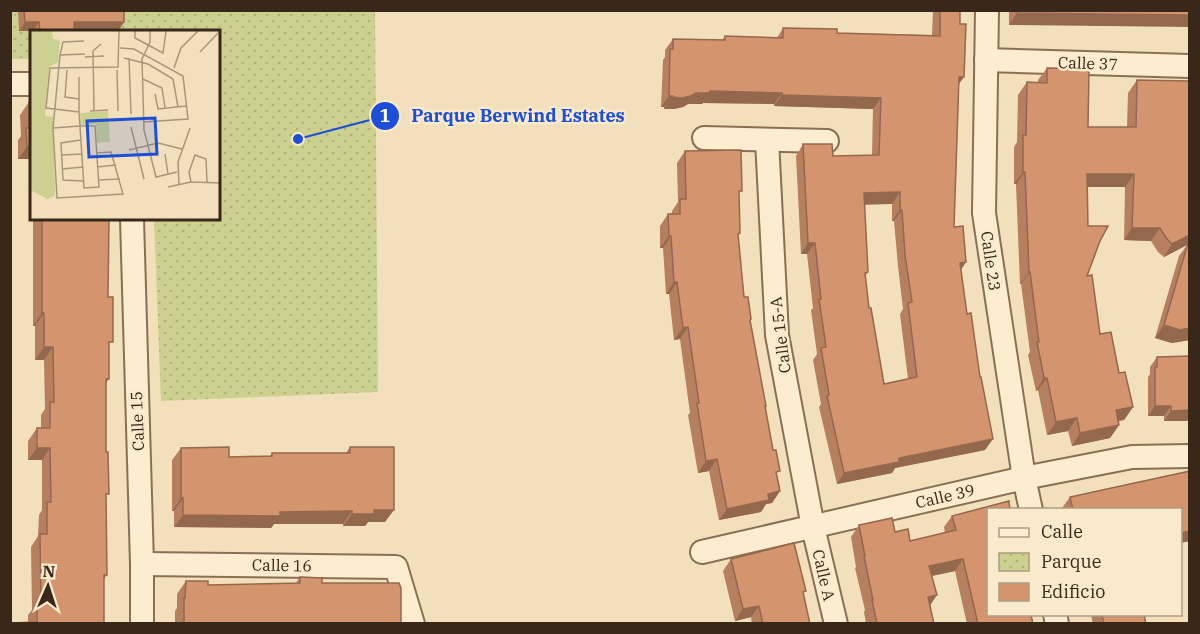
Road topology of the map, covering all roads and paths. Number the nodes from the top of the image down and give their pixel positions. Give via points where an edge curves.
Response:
1 (987, 10) edge
2 (986, 60) junction
3 (1190, 66) edge
4 (10, 84) edge
5 (30, 84) edge
6 (704, 138) dead end
7 (767, 140) junction
8 (827, 141) edge
9 (132, 220) edge
10 (1190, 456) edge
11 (1024, 478) junction
12 (1031, 508) edge
13 (813, 527) junction
14 (702, 552) dead end
15 (142, 564) junction
16 (142, 624) edge
17 (413, 624) edge
18 (836, 624) edge

1 - 2 street, Calle 23
2 - 3 street, Calle 37
2 - 11 street, Calle 23 via 984,213
4 - 5 street
6 - 7 street
7 - 8 street
7 - 13 street, Calle 15-A via 777,335
9 - 15 street, Calle 15
10 - 11 street, Calle 39 via 1132,457
11 - 12 street, Calle 23
11 - 13 street, Calle 39
13 - 14 street, Calle 39
13 - 18 street, Calle A
15 - 16 street, Calle 15
15 - 17 street, Calle 16 via 396,567

